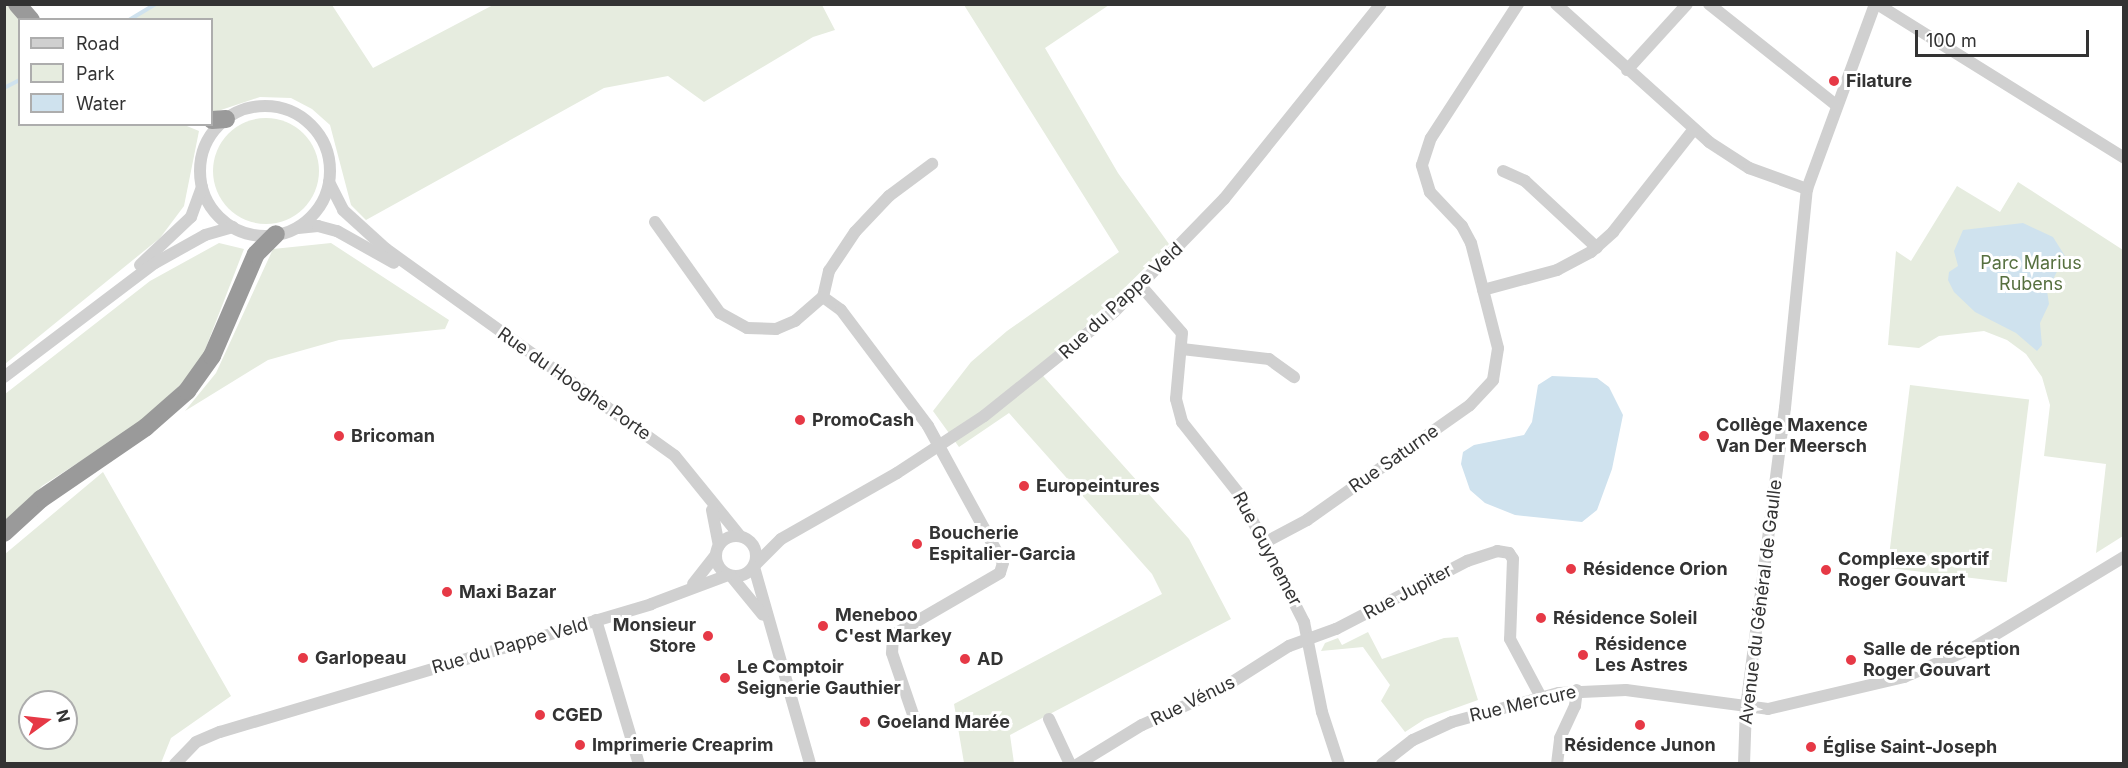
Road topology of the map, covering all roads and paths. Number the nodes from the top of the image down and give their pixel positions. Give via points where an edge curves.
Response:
1 (17, 4) edge
2 (1382, 4) edge
3 (1518, 4) edge
4 (1556, 4) edge
5 (1687, 4) edge
6 (1709, 4) edge
7 (1876, 4) edge
8 (29, 18) edge
9 (1628, 70) junction
10 (1836, 105) junction
11 (219, 119) edge
12 (1694, 129) junction
13 (2124, 158) edge
14 (932, 164) dead end
15 (1503, 171) dead end
16 (329, 182) junction
17 (202, 185) junction
18 (1807, 189) junction
19 (655, 222) dead end
20 (233, 227) junction
21 (295, 228) junction
22 (276, 234) junction
23 (1597, 248) junction
24 (1141, 286) junction
25 (1483, 290) junction
26 (441, 292) junction
27 (106, 297) junction
28 (823, 297) junction
29 (1182, 349) junction
30 (1294, 376) dead end
31 (4, 377) edge
32 (940, 446) junction
33 (700, 484) junction
34 (800, 527) junction
35 (4, 533) edge
36 (745, 538) junction
37 (1264, 543) junction
38 (718, 550) junction
39 (2124, 557) edge
40 (755, 566) junction
41 (730, 576) junction
42 (680, 593) junction
43 (596, 620) junction
44 (1308, 639) junction
45 (776, 644) junction
46 (1577, 690) junction
47 (1541, 696) junction
48 (1746, 708) junction
49 (1049, 719) dead end
50 (916, 723) dead end
51 (175, 764) edge
52 (639, 764) edge
53 (810, 764) edge
54 (1070, 764) edge
55 (1078, 764) edge
56 (1339, 764) edge
57 (1382, 764) edge
58 (1557, 764) edge
59 (1744, 764) edge

1 - 8 highway
2 - 24 street, Rue du Pappe Veld via 1224,200
3 - 25 street via 1431,138 1423,158 1424,179 1430,192 1469,237
4 - 9 street
5 - 9 street
6 - 10 street
7 - 10 street, Avenue du Général de Gaulle
7 - 13 street
9 - 12 street
10 - 18 street, Avenue du Général de Gaulle
11 - 16 street via 263,106 283,108 301,117 326,148
11 - 17 street via 204,151
12 - 18 street via 1740,163
12 - 23 street
14 - 28 street via 896,190 862,224 829,271
15 - 23 street via 1525,181
16 - 21 street via 317,209
16 - 26 street, Rue du Hooghe Porte via 335,199 362,229
17 - 20 street via 215,211
17 - 27 street via 197,206 186,223
18 - 48 street, Avenue du Général de Gaulle via 1781,436
19 - 28 street via 714,306 739,325 762,330 782,327
20 - 22 street via 257,235
20 - 27 street via 178,248
21 - 22 street
21 - 26 street, Rue du Hooghe Porte via 318,226 337,231
22 - 35 highway via 256,254 212,356 187,391 146,428 33,505
23 - 25 street via 1557,270
24 - 29 street, Rue Guynemer via 1179,327
24 - 32 street, Rue du Pappe Veld via 1049,367
25 - 37 street, Rue Saturne via 1498,354 1493,381 1477,400 1306,520
26 - 33 street, Rue du Hooghe Porte via 641,430 675,456
27 - 31 street
28 - 32 street via 841,310
29 - 30 street via 1269,359
29 - 37 street, Rue Guynemer via 1176,394 1180,418 1239,494
32 - 34 street, Rue du Pappe Veld
32 - 50 street via 1003,567 1000,573 893,635 892,653
33 - 36 street, Rue du Hooghe Porte via 725,522
33 - 38 street, Rue du Hooghe Porte via 716,520
34 - 36 street, Rue du Pappe Veld
34 - 40 street, Rue du Pappe Veld via 773,544
36 - 38 street via 728,537
36 - 40 street via 756,550
37 - 44 street, Rue Guynemer via 1302,616
38 - 41 street via 718,566
38 - 42 street, Rue du Pappe Veld via 700,578
39 - 48 street, Rue Mercure via 1981,644 1933,667 1782,707
40 - 41 street via 744,576
40 - 45 street
41 - 42 street, Rue du Pappe Veld
41 - 45 street via 752,597
42 - 43 street, Rue du Pappe Veld
43 - 51 street, Rue du Pappe Veld via 220,732 196,742
43 - 52 street
44 - 47 street, Rue Jupiter via 1336,629 1472,559 1497,551 1509,553 1515,570 1510,639
44 - 55 street, Rue Vénus
44 - 56 street, Rue Guynemer via 1322,712
45 - 53 street
46 - 47 street, Rue Mercure
46 - 48 street, Rue Mercure via 1637,691
46 - 58 street via 1575,706 1560,738
47 - 57 street, Rue Mercure via 1452,722 1413,740
48 - 59 street, Avenue du Général de Gaulle
49 - 54 street

